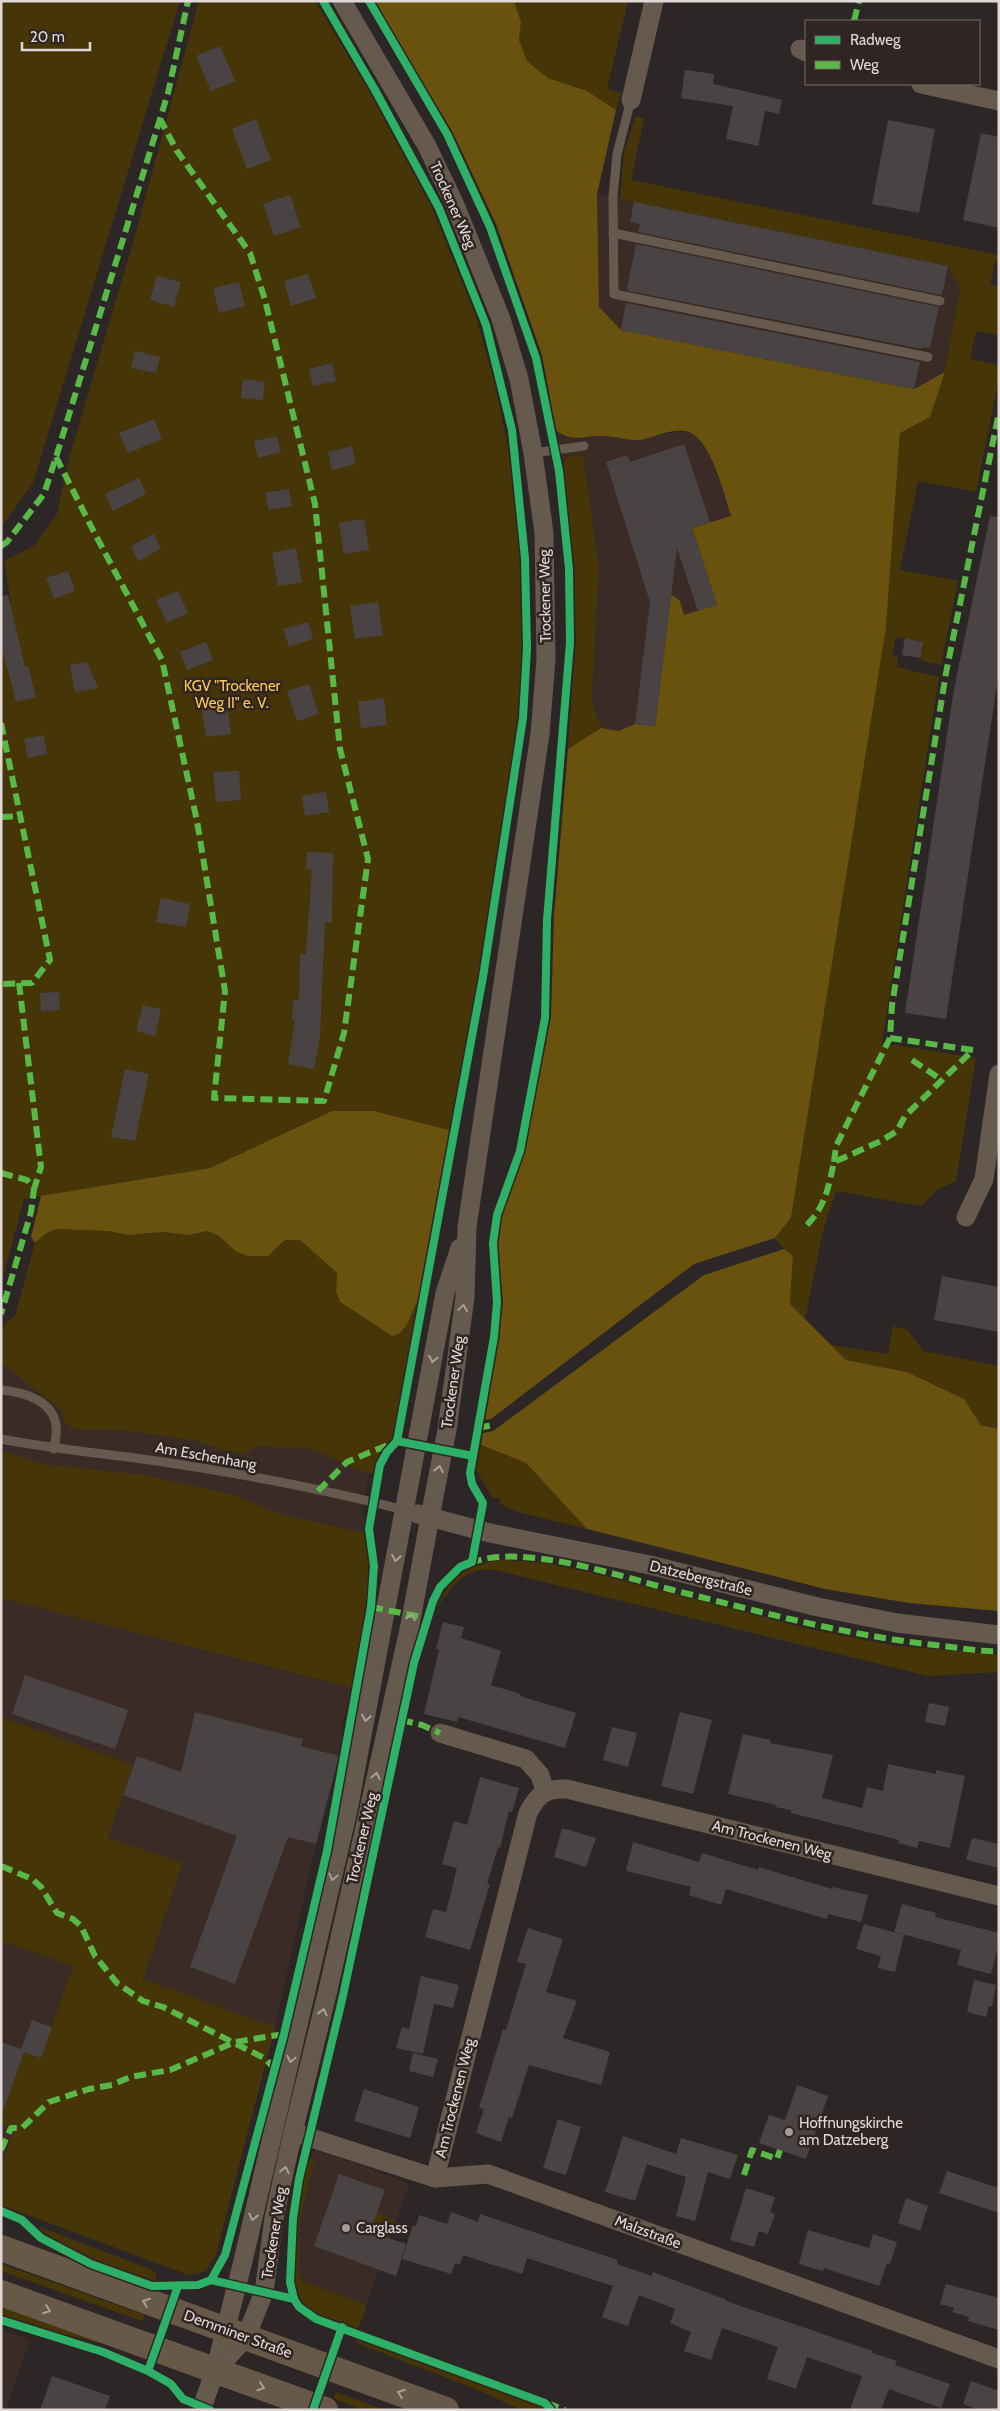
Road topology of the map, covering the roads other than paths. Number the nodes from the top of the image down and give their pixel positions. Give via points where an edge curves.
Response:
1 (342, 1) edge
2 (654, 1) edge
3 (926, 85) edge
4 (631, 100) joint
5 (999, 101) edge
6 (613, 233) junction
7 (940, 301) dead end
8 (928, 357) dead end
9 (584, 446) dead end
10 (533, 453) junction
11 (999, 1074) edge
12 (995, 1129) edge
13 (966, 1217) dead end
14 (467, 1227) junction
15 (1, 1390) edge
16 (1, 1439) edge
17 (54, 1449) junction
18 (404, 1510) junction
19 (430, 1517) junction
20 (999, 1635) edge
21 (440, 1734) dead end
22 (545, 1790) junction
23 (999, 1896) edge
24 (293, 2132) junction
25 (434, 2178) junction
26 (1, 2248) edge
27 (1, 2293) edge
28 (236, 2333) junction
29 (999, 2358) edge
30 (215, 2371) junction
31 (201, 2410) edge
32 (325, 2410) edge
33 (446, 2410) edge

1 - 10 street, Trockener Weg via 427,146 455,205 501,319 519,379
2 - 4 street
3 - 5 street
4 - 6 lane via 617,154
6 - 7 lane
6 - 8 lane via 614,294
9 - 10 lane
10 - 14 street, Trockener Weg via 544,533 547,596 540,734
11 - 12 street
12 - 13 street via 984,1179
14 -> 18 street, Trockener Weg via 445,1293
19 -> 14 street, Trockener Weg via 447,1430 465,1297
15 - 17 lane via 36,1398 50,1410 56,1428
16 - 17 lane, Am Eschenhang
17 - 18 lane, Am Eschenhang via 170,1463 362,1499
18 - 19 street, Datzebergstraße
18 -> 28 street, Trockener Weg via 346,1820
19 - 20 street, Datzebergstraße via 490,1533 650,1565 818,1607 897,1623
24 -> 19 street, Trockener Weg via 364,1833
21 - 22 street via 526,1759 540,1775
22 - 23 street, Am Trockenen Weg via 566,1789
22 - 25 street, Am Trockenen Weg via 528,1813
24 - 25 street, Malzstraße
28 -> 24 street, Trockener Weg via 264,2292 274,2218
25 - 29 street, Malzstraße via 488,2174
28 -> 26 main road, Demminer Straße
27 -> 30 main road
28 - 30 street, Trockener Weg
33 -> 28 main road, Demminer Straße
30 - 31 street
30 -> 32 main road

